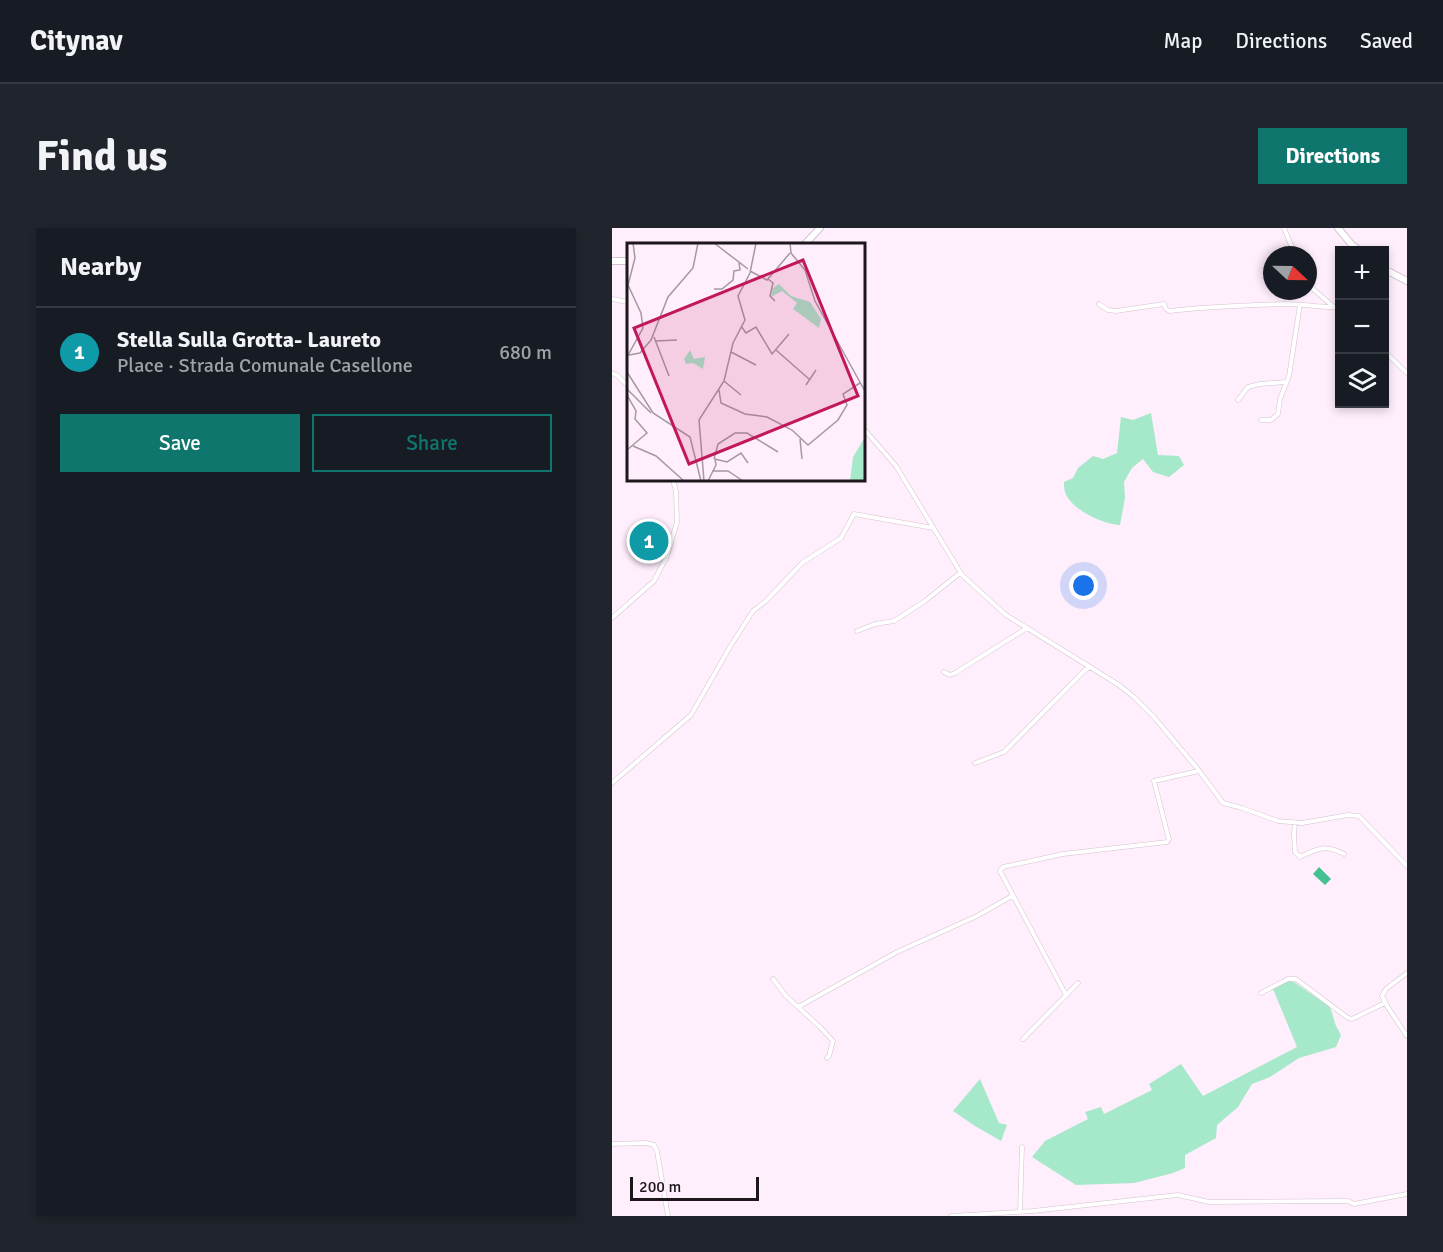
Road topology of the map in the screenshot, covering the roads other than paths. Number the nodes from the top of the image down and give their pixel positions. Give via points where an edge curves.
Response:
1 (820, 228) edge
2 (1284, 228) edge
3 (1338, 228) edge
4 (806, 243) edge
5 (1291, 246) edge
6 (1353, 246) edge
7 (1389, 272) edge
8 (1407, 281) edge
9 (1317, 293) edge
10 (612, 299) edge
11 (627, 302) edge
12 (1099, 304) dead end
13 (1300, 305) junction
14 (1333, 307) joint
15 (1387, 354) edge
16 (612, 373) edge
17 (1407, 373) edge
18 (1286, 382) junction
19 (627, 385) edge
20 (1238, 400) dead end
21 (1261, 420) dead end
22 (866, 431) edge
23 (674, 482) edge
24 (933, 528) junction
25 (960, 573) junction
26 (612, 618) edge
27 (1028, 628) junction
28 (857, 631) dead end
29 (1090, 667) junction
30 (944, 672) dead end
31 (975, 763) dead end
32 (1199, 771) junction
33 (612, 783) edge
34 (1295, 823) junction
35 (1344, 854) dead end
36 (1407, 866) edge
37 (1012, 896) junction
38 (1407, 973) edge
39 (774, 979) dead end
40 (1078, 983) dead end
41 (1261, 993) dead end
42 (1066, 995) junction
43 (1385, 1003) junction
44 (798, 1007) junction
45 (1407, 1036) edge
46 (1023, 1039) dead end
47 (827, 1058) dead end
48 (612, 1144) edge
49 (1022, 1147) dead end
50 (1407, 1194) edge
51 (1020, 1212) junction
52 (668, 1216) edge
53 (951, 1216) edge

1 - 4 main road
2 - 5 street
3 - 6 main road
7 - 8 main road
9 - 14 street
10 - 11 street
12 - 13 street via 1108,310 1164,304 1170,311
13 - 14 street
13 - 18 street
15 - 17 street
16 - 19 street
18 - 20 street via 1248,387
18 - 21 street via 1278,414 1271,420
22 - 24 street via 896,466
23 - 26 street via 677,522 667,556 654,581
24 - 25 street
24 - 33 street via 854,514 841,538 802,563 753,611 691,715
25 - 27 street via 1006,615
25 - 28 street via 894,621
27 - 29 street
27 - 30 street via 950,675
29 - 31 street via 1004,752
29 - 32 street via 1134,697
32 - 34 street via 1223,803
32 - 37 street via 1154,781 1167,842 1092,849 1004,867 1000,871
34 - 35 street via 1295,852 1300,857 1321,847
34 - 36 street via 1359,816
37 - 42 street
37 - 44 street via 897,952
38 - 43 street via 1386,989 1382,996
39 - 44 street
40 - 42 street
41 - 43 street via 1296,979 1352,1019
42 - 46 street
43 - 45 street
44 - 47 street via 833,1041
48 - 52 street via 654,1145
49 - 51 street
50 - 51 street via 1354,1204 1209,1202 1178,1195
51 - 53 street

